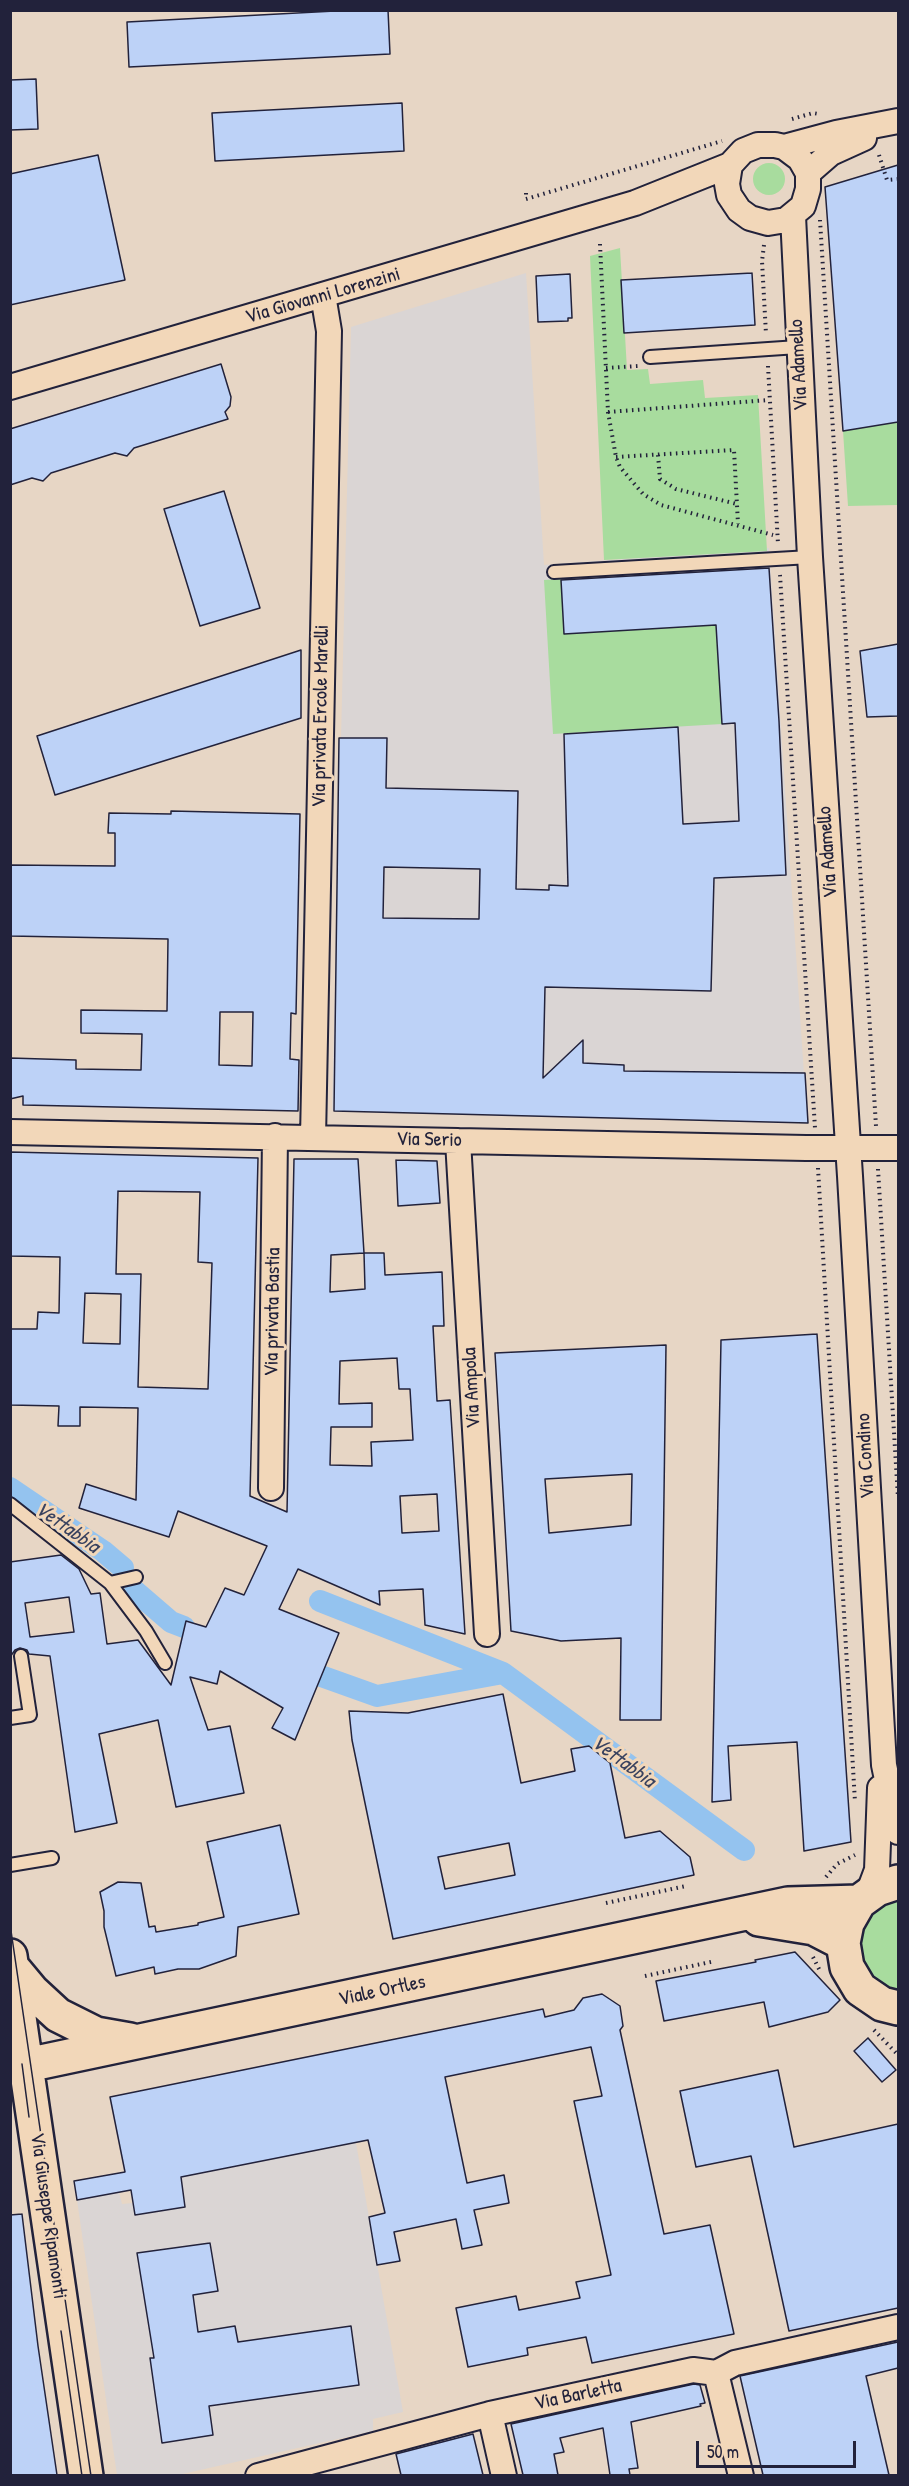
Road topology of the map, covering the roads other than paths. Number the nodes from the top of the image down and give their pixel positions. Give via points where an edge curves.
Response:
1 (898, 123) edge
2 (784, 147) junction
3 (730, 165) junction
4 (808, 173) junction
5 (729, 195) junction
6 (635, 203) junction
7 (793, 216) junction
8 (766, 234) junction
9 (795, 282) junction
10 (323, 296) junction
11 (798, 347) junction
12 (650, 357) road end
13 (10, 387) edge
14 (810, 557) junction
15 (554, 572) dead end
16 (10, 1132) edge
17 (275, 1136) junction
18 (313, 1138) junction
19 (458, 1142) junction
20 (847, 1147) junction
21 (898, 1148) edge
22 (271, 1488) dead end
23 (10, 1504) edge
24 (136, 1577) dead end
25 (110, 1583) junction
26 (487, 1634) dead end
27 (21, 1656) dead end
28 (165, 1663) dead end
29 (10, 1718) edge
30 (884, 1765) junction
31 (898, 1832) edge
32 (52, 1858) dead end
33 (10, 1864) edge
34 (898, 1882) edge
35 (864, 1898) junction
36 (737, 1916) junction
37 (843, 1943) junction
38 (11, 1961) edge
39 (896, 2010) edge
40 (144, 2041) junction
41 (23, 2084) edge
42 (898, 2327) edge
43 (716, 2373) junction
44 (490, 2414) junction
45 (86, 2475) edge
46 (258, 2475) edge
47 (504, 2475) edge
48 (741, 2475) edge

1 - 2 street, Via Giovanni Lorenzini
1 - 4 street, Via Giovanni Lorenzini via 841,147
2 - 3 street, Via Giovanni Lorenzini via 753,147 739,154
2 - 4 street via 800,159
3 - 5 street
3 - 6 street, Via Giovanni Lorenzini
4 - 7 street via 807,197
5 - 6 street, Via Giovanni Lorenzini via 694,193
5 - 8 street
6 - 10 street, Via Giovanni Lorenzini
7 - 8 street
7 - 9 street
8 - 9 street
9 - 11 street, Via Adamello
10 - 13 street, Via Giovanni Lorenzini
10 - 18 street, Via privata Ercole Marelli via 329,331
11 - 12 lane
11 - 14 street, Via Adamello
14 - 15 lane
14 - 20 street, Via Adamello
16 - 17 street, Via Serio
17 - 18 street, Via Serio
17 - 22 street, Via privata Bastia
18 - 19 street, Via Serio
19 - 20 street, Via Serio
19 - 26 street, Via Ampola
20 - 21 street, Via Serio
20 - 30 street, Via Condino
23 - 25 lane
24 - 25 lane
25 - 28 lane
27 - 29 lane via 30,1715
30 - 31 street, Via Condino
30 - 35 street, Via Condino via 877,1870
32 - 33 lane
34 - 35 street, Viale Ortles via 886,1884
35 - 36 street, Viale Ortles via 788,1904
35 - 37 street via 847,1923
36 - 37 street, Viale Ortles via 813,1928
36 - 40 street, Viale Ortles
37 - 39 street via 854,1981 867,1995
38 - 40 street via 45,2004 77,2026 114,2038
38 - 41 street, Via Giuseppe Ripamonti
40 - 41 street, Viale Ortles
41 - 45 street, Via Giuseppe Ripamonti
42 - 43 street, Via Barletta via 735,2363
43 - 44 street, Via Barletta via 693,2370
43 - 48 street
44 - 46 street, Via Barletta
44 - 47 street

